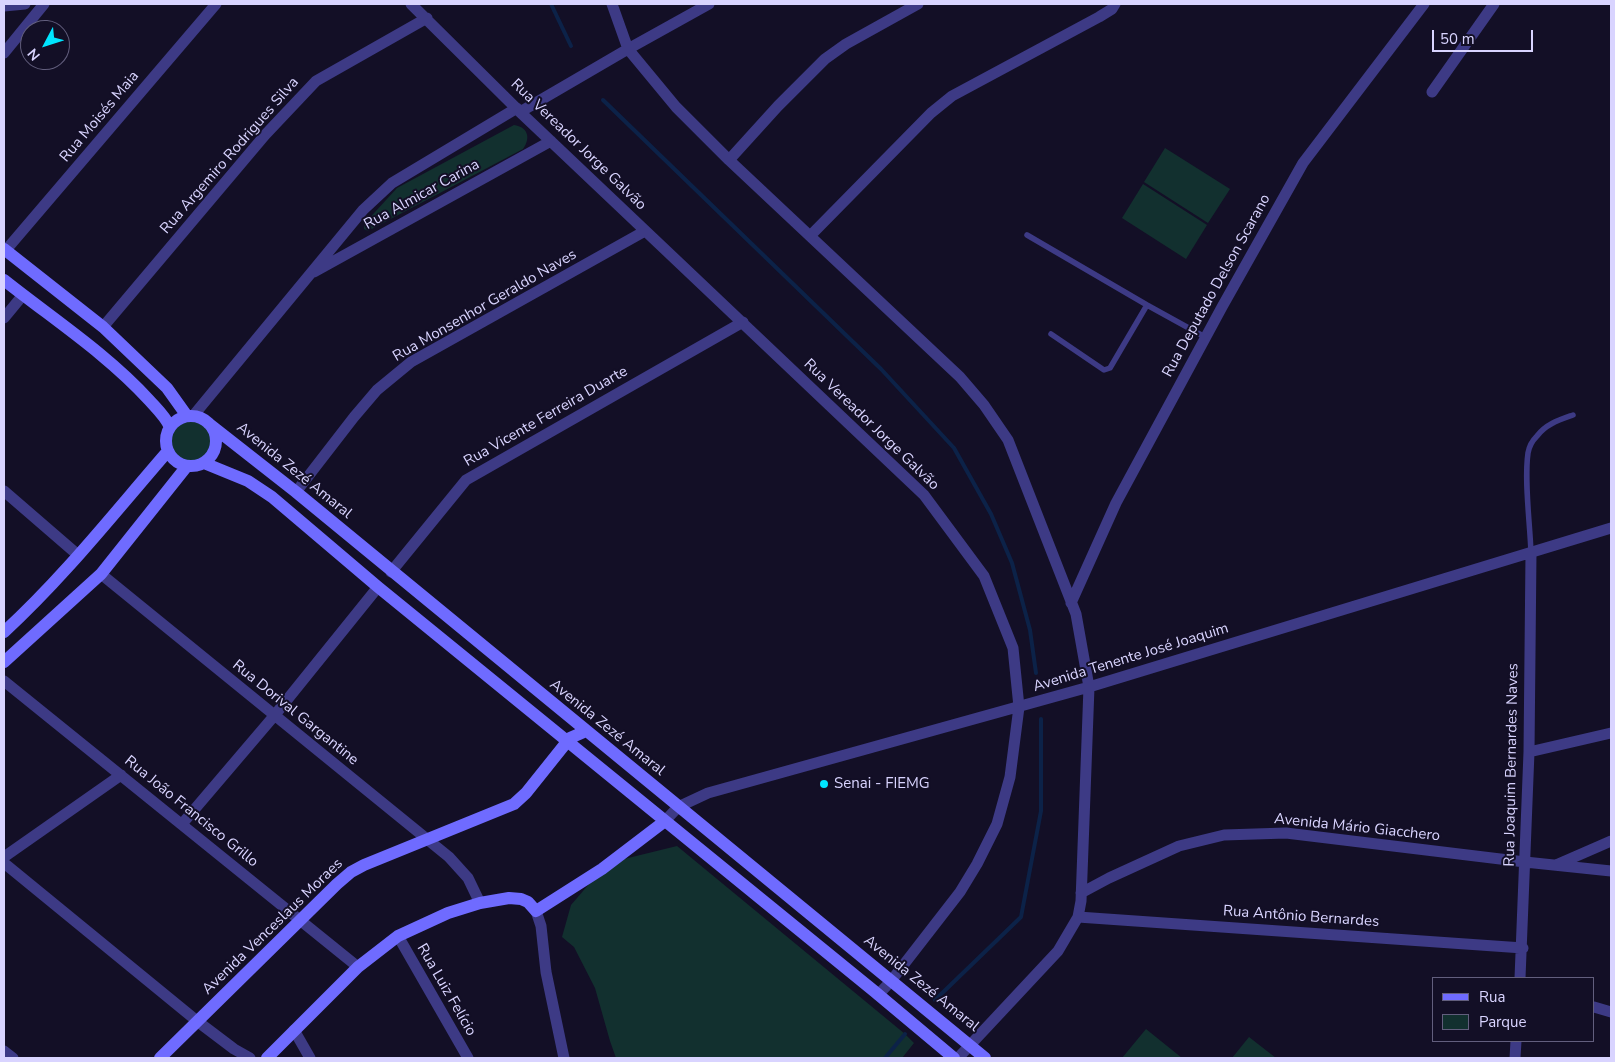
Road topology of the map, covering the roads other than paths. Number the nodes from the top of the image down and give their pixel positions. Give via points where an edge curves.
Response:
1 (26, 4) edge
2 (44, 4) edge
3 (216, 4) edge
4 (411, 4) edge
5 (612, 4) edge
6 (709, 4) edge
7 (918, 4) edge
8 (1115, 4) edge
9 (1424, 4) edge
10 (1494, 4) edge
11 (4, 6) edge
12 (427, 18) junction
13 (628, 48) junction
14 (4, 53) edge
15 (1432, 92) dead end
16 (518, 110) junction
17 (551, 141) junction
18 (729, 160) junction
19 (645, 230) junction
20 (1027, 235) dead end
21 (810, 236) junction
22 (5, 250) edge
23 (308, 275) junction
24 (4, 280) edge
25 (23, 295) junction
26 (1147, 305) junction
27 (4, 318) edge
28 (743, 322) junction
29 (104, 326) junction
30 (1051, 334) dead end
31 (1205, 337) junction
32 (1573, 415) dead end
33 (190, 416) junction
34 (208, 423) junction
35 (170, 427) junction
36 (168, 451) junction
37 (204, 463) junction
38 (187, 466) junction
39 (4, 491) edge
40 (296, 492) junction
41 (1611, 528) edge
42 (1531, 553) junction
43 (78, 555) junction
44 (391, 572) junction
45 (101, 574) junction
46 (378, 587) junction
47 (1071, 603) junction
48 (4, 632) edge
49 (4, 662) edge
50 (4, 681) edge
51 (1089, 688) junction
52 (1019, 707) junction
53 (274, 716) junction
54 (586, 731) junction
55 (1611, 733) edge
56 (566, 741) junction
57 (1529, 752) junction
58 (121, 775) junction
59 (678, 807) junction
60 (664, 821) junction
61 (182, 824) junction
62 (427, 840) junction
63 (1611, 840) edge
64 (4, 856) edge
65 (1525, 862) junction
66 (4, 863) edge
67 (1555, 866) junction
68 (1611, 871) edge
69 (1081, 893) junction
70 (480, 903) junction
71 (536, 911) junction
72 (1078, 917) junction
73 (300, 921) junction
74 (398, 936) junction
75 (1523, 948) junction
76 (358, 967) junction
77 (1520, 977) edge
78 (891, 981) junction
79 (878, 994) junction
80 (1595, 1007) edge
81 (1611, 1012) edge
82 (198, 1021) junction
83 (294, 1030) junction
84 (1516, 1042) edge
85 (970, 1045) junction
86 (4, 1051) edge
87 (13, 1058) edge
88 (160, 1058) edge
89 (250, 1058) edge
90 (267, 1058) edge
91 (310, 1058) edge
92 (468, 1058) edge
93 (564, 1058) edge
94 (956, 1058) edge
95 (986, 1058) edge
96 (1515, 1058) edge

1 - 11 street
2 - 14 street
3 - 22 street, Rua Moisés Maia
4 - 12 street, Rua Vereador Jorge Galvão
5 - 13 street
6 - 13 street, Rua Almicar Carina
7 - 18 street via 846,44 825,60 784,99
8 - 21 street via 1099,17 952,96 931,113
9 - 31 street, Rua Deputado Delson Scarano via 1303,163
10 - 15 street
12 - 16 street, Rua Vereador Jorge Galvão
12 - 29 street, Rua Argemiro Rodrigues Silva via 316,81 265,135
13 - 16 street, Rua Almicar Carina
13 - 18 street via 676,107
16 - 17 street, Rua Vereador Jorge Galvão
16 - 23 street, Rua Almicar Carina via 392,183 363,210
17 - 19 street, Rua Vereador Jorge Galvão
17 - 23 street, Rua Almicar Carina
18 - 21 street
19 - 28 street, Rua Vereador Jorge Galvão
19 - 40 street, Rua Monsenhor Geraldo Naves via 411,362 377,390
20 - 26 lane
21 - 47 street via 960,377 984,405 1008,440
22 - 29 main road
23 - 33 street, Rua Almicar Carina
24 - 25 main road
25 - 27 street
25 - 35 main road via 139,388
26 - 30 lane via 1110,368 1104,370
26 - 31 lane
28 - 44 street, Rua Vicente Ferreira Duarte via 466,480
28 - 52 street, Rua Vereador Jorge Galvão via 924,495 984,576 1013,648
29 - 33 main road via 167,388
31 - 47 street, Rua Deputado Delson Scarano via 1116,503
32 - 42 lane via 1543,429 1528,451
33 - 34 main road, Avenida Zezé Amaral
33 - 35 main road
34 - 37 main road, Avenida Zezé Amaral via 216,439 211,457
34 - 40 main road, Avenida Zezé Amaral
35 - 36 main road via 166,438
36 - 38 main road via 172,458
36 - 43 main road
37 - 38 main road
37 - 46 main road via 231,473 272,497
38 - 45 main road
39 - 43 street
40 - 44 main road, Avenida Zezé Amaral
41 - 42 street, Avenida Tenente José Joaquim
42 - 51 street, Avenida Tenente José Joaquim
42 - 57 street, Rua Joaquim Bernardes Naves
43 - 48 main road
44 - 54 main road, Avenida Zezé Amaral
45 - 49 main road
45 - 53 street, Rua Dorival Gargantine
46 - 53 street
46 - 56 main road
47 - 51 street via 1076,614
50 - 58 street, Rua João Francisco Grillo
51 - 52 street, Avenida Tenente José Joaquim
51 - 69 street
52 - 59 street, Avenida Tenente José Joaquim via 708,793
52 - 78 street, Rua Vereador Jorge Galvão via 1010,777 997,824 960,892
53 - 61 street
53 - 62 street, Rua Dorival Gargantine
54 - 56 main road
54 - 59 main road, Avenida Zezé Amaral
55 - 57 street
56 - 60 main road
56 - 62 main road, Avenida Venceslaus Moraes via 514,804
57 - 65 street, Rua Joaquim Bernardes Naves
58 - 61 street, Rua João Francisco Grillo
58 - 64 street
59 - 60 street, Avenida Tenente José Joaquim
59 - 78 main road, Avenida Zezé Amaral
60 - 71 main road via 602,870
60 - 79 main road
61 - 73 street, Rua João Francisco Grillo
62 - 70 street, Rua Dorival Gargantine via 448,856 468,878
62 - 73 main road, Avenida Venceslaus Moraes via 351,872
63 - 67 street
65 - 67 street, Avenida Mário Giacchero
65 - 69 street, Avenida Mário Giacchero via 1286,833 1224,835 1179,846
65 - 75 street, Rua Joaquim Bernardes Naves
66 - 82 street
67 - 68 street, Avenida Mário Giacchero
69 - 72 street
70 - 71 main road via 520,899
70 - 74 main road via 448,913
71 - 93 street via 542,926 546,972
72 - 75 street, Rua Antônio Bernardes
72 - 85 street via 1058,951
73 - 76 street, Rua João Francisco Grillo
73 - 82 main road, Avenida Venceslaus Moraes
74 - 76 main road
74 - 92 street, Rua Luiz Felício
75 - 77 street, Rua Joaquim Bernardes Naves
76 - 83 main road
78 - 79 street, Rua Vereador Jorge Galvão
78 - 85 main road, Avenida Zezé Amaral
79 - 94 main road
80 - 81 street
82 - 88 main road, Avenida Venceslaus Moraes
82 - 89 street
83 - 90 main road
83 - 91 street
84 - 96 street
85 - 94 street
85 - 95 main road, Avenida Zezé Amaral
86 - 87 street

